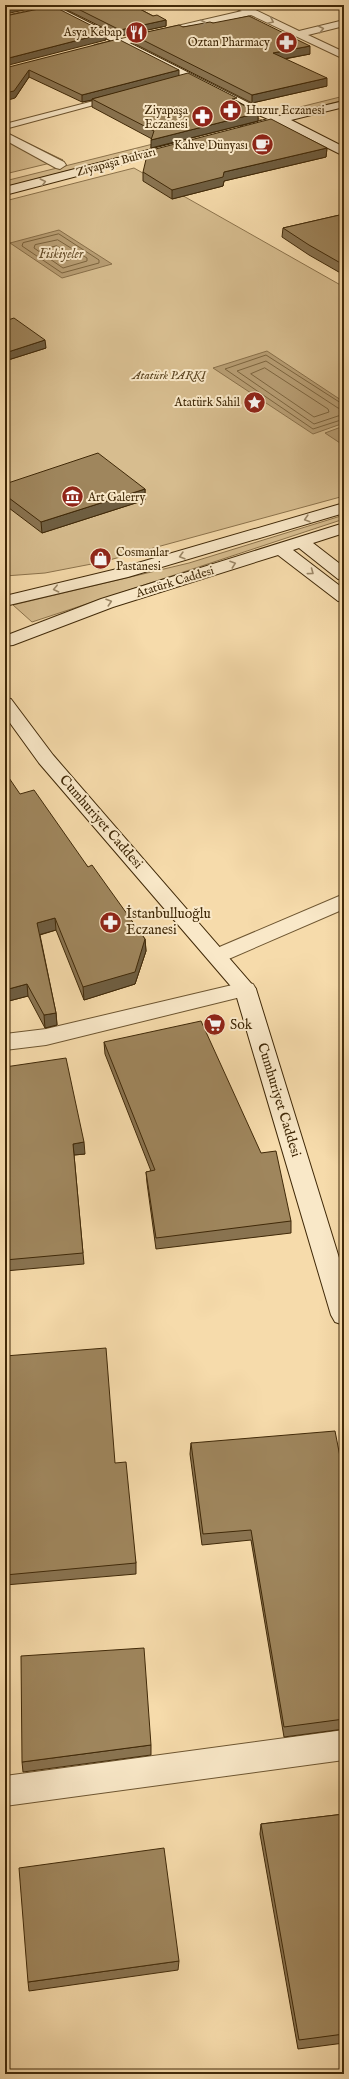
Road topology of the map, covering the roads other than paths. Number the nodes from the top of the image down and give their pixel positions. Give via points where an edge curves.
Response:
1 (236, 5) edge
2 (57, 6) edge
3 (252, 12) junction
4 (5, 19) edge
5 (344, 23) edge
6 (298, 34) junction
7 (124, 40) junction
8 (86, 50) edge
9 (344, 56) edge
10 (191, 78) junction
11 (179, 81) edge
12 (344, 93) edge
13 (119, 97) edge
14 (344, 104) edge
15 (276, 115) junction
16 (5, 127) edge
17 (5, 134) edge
18 (188, 144) edge
19 (344, 144) edge
20 (344, 152) edge
21 (96, 155) dead end
22 (60, 165) junction
23 (5, 179) edge
24 (5, 191) edge
25 (344, 508) edge
26 (344, 528) edge
27 (301, 542) junction
28 (280, 548) junction
29 (344, 575) edge
30 (344, 597) edge
31 (5, 600) edge
32 (6, 636) edge
33 (5, 703) edge
34 (344, 901) edge
35 (217, 956) junction
36 (245, 989) junction
37 (5, 1042) edge
38 (343, 1308) edge
39 (344, 1745) edge
40 (5, 1791) edge

1 - 3 main road
2 - 4 main road
2 - 7 main road
3 -> 6 main road
7 -> 3 main road
6 -> 5 main road
6 - 9 main road
7 - 8 main road
7 - 10 main road
7 - 15 main road
10 - 11 lane
10 - 15 main road
12 - 15 main road
13 - 16 lane
14 - 15 main road
15 - 15 main road via 235,126
15 - 19 main road
15 - 20 main road
17 - 22 main road
24 -> 18 main road, Ziyapaşa Bulvarı
21 - 22 main road, Ziyapaşa Bulvarı
22 - 23 main road, Ziyapaşa Bulvarı
25 -> 31 main road, Atatürk Caddesi via 122,573
26 - 27 main road, Atatürk Caddesi
27 - 28 main road, Atatürk Caddesi
27 - 29 main road
28 -> 30 main road
32 -> 28 main road, Atatürk Caddesi
33 - 35 main road, Cumhuriyet Caddesi via 46,759
34 - 35 main road
35 - 36 main road, Cumhuriyet Caddesi
36 - 37 main road via 46,1037
36 - 38 main road, Cumhuriyet Caddesi
39 - 40 main road

